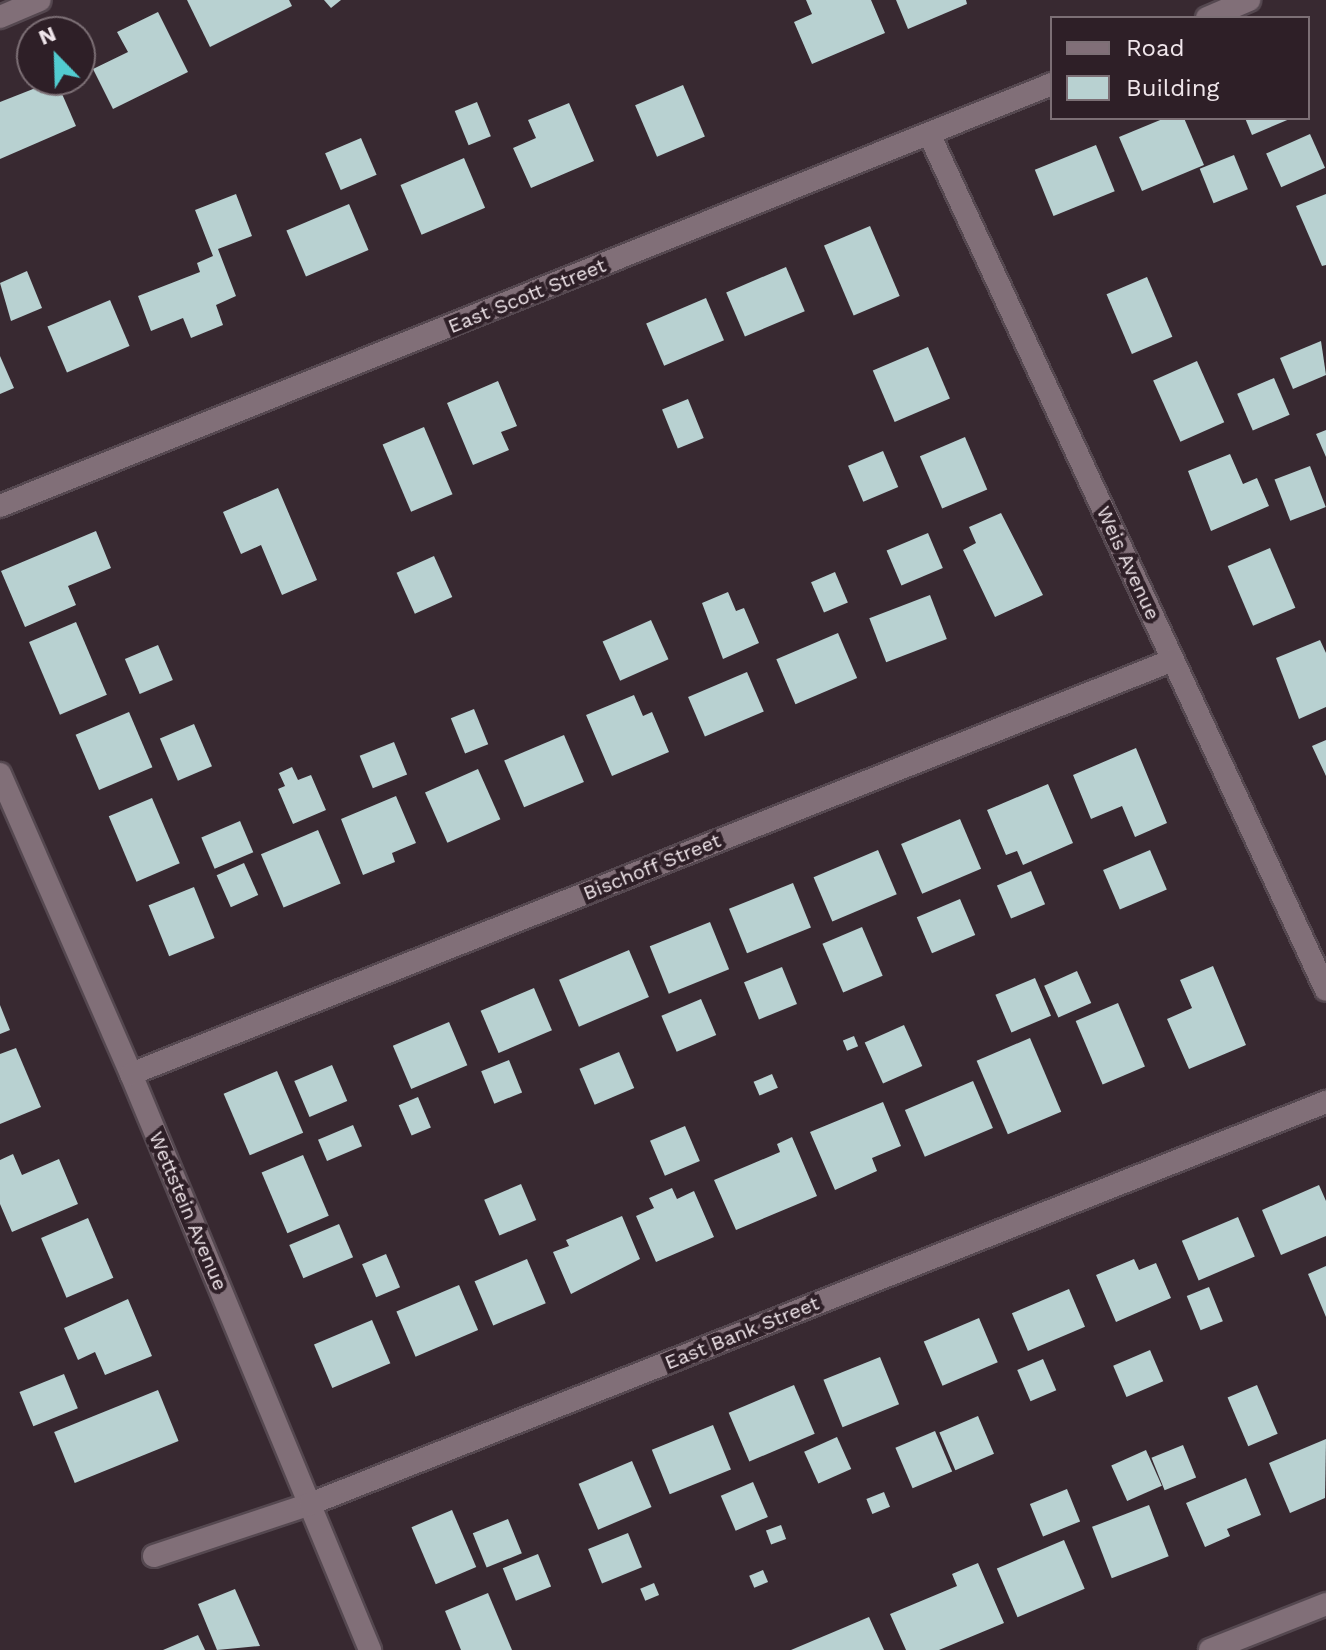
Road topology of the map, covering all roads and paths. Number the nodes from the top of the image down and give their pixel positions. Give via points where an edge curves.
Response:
1 (40, 0) edge
2 (1249, 0) edge
3 (1212, 16) edge
4 (0, 17) edge
5 (1050, 85) edge
6 (930, 136) junction
7 (0, 506) edge
8 (1173, 660) junction
9 (0, 774) edge
10 (1326, 990) edge
11 (131, 1074) junction
12 (1326, 1102) edge
13 (310, 1504) junction
14 (154, 1556) dead end
15 (1326, 1604) edge
16 (370, 1650) edge
17 (1210, 1650) edge

1 - 4 street
2 - 3 street
5 - 6 street, East Scott Street
6 - 7 street, East Scott Street
6 - 8 street, Weis Avenue
8 - 10 street, Weis Avenue
8 - 11 street, Bischoff Street
9 - 11 street, Wettstein Avenue
11 - 13 street, Wettstein Avenue
12 - 13 street, East Bank Street
13 - 14 street, East Bank Street
13 - 16 street, Wettstein Avenue
15 - 17 street

